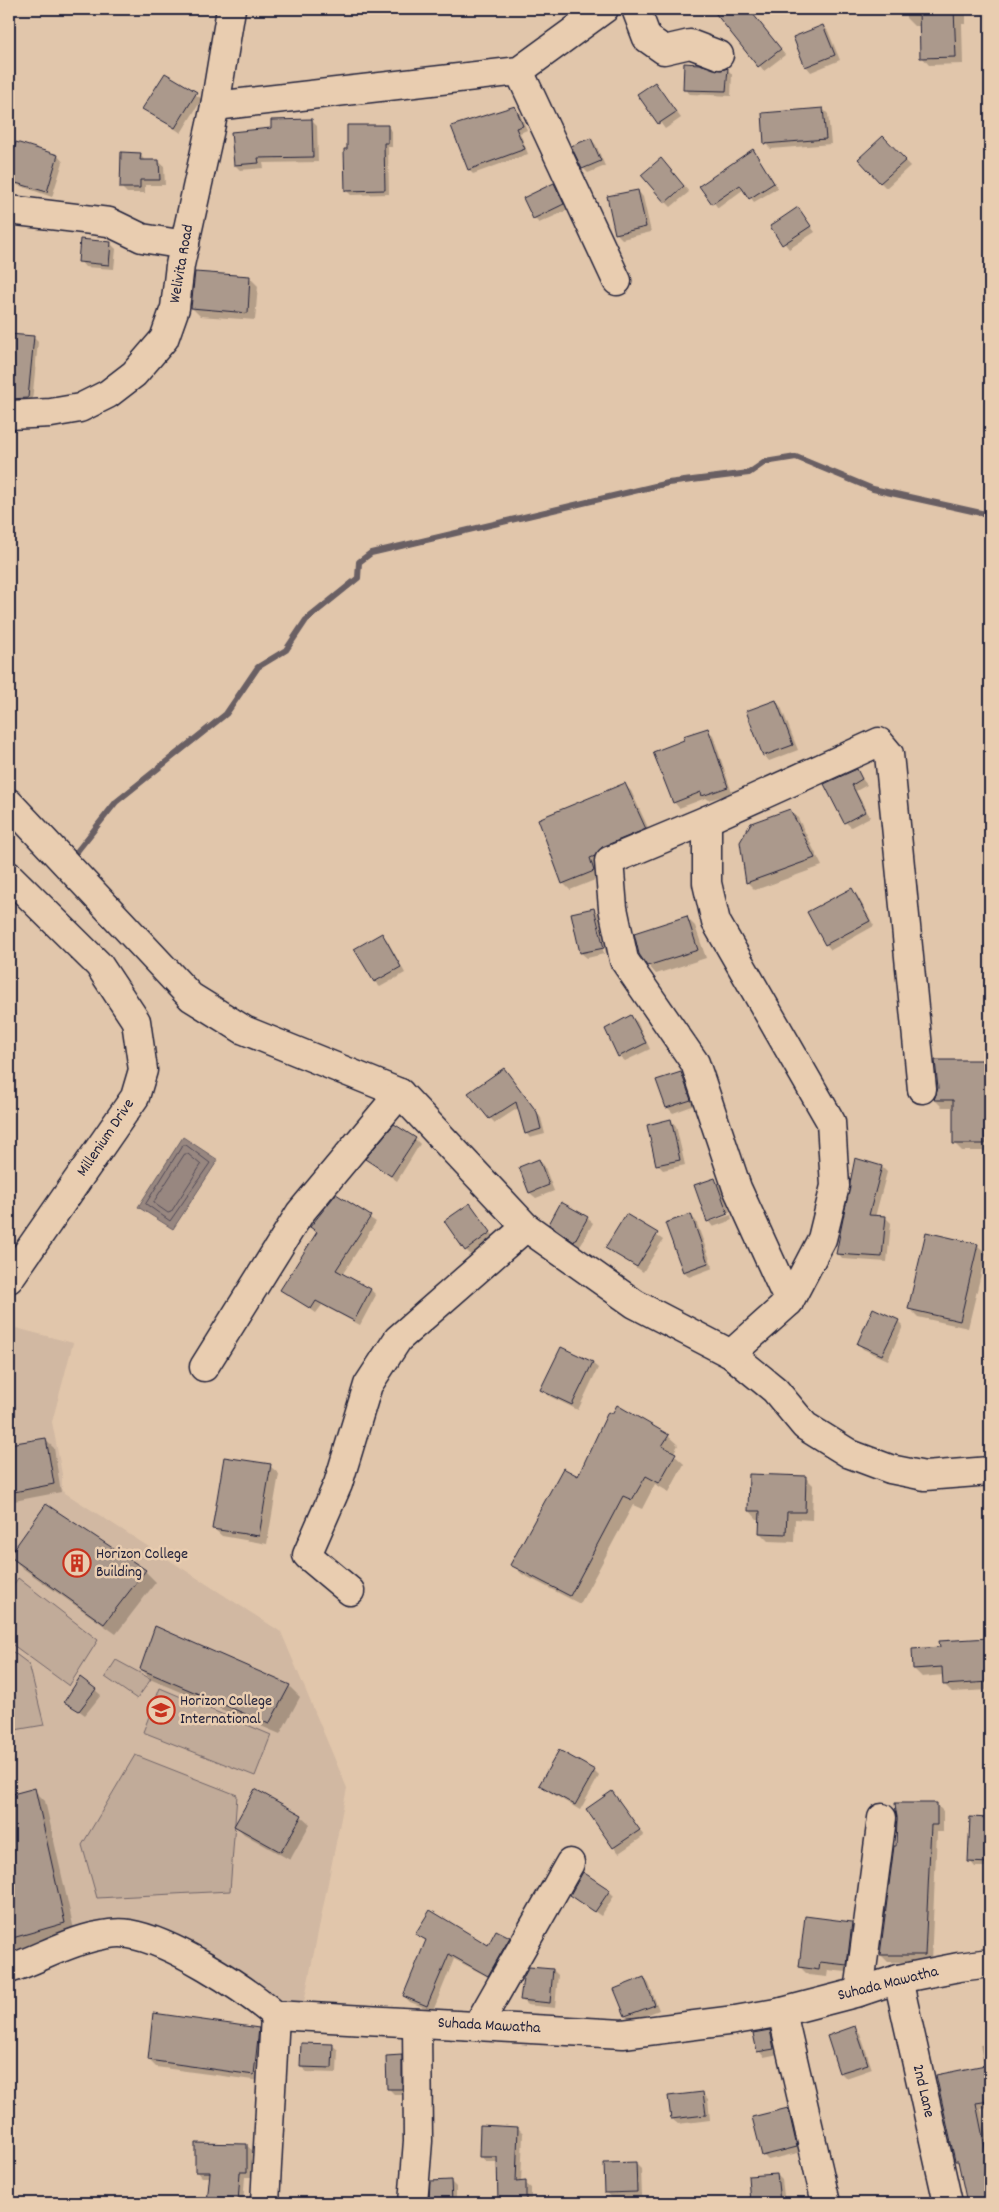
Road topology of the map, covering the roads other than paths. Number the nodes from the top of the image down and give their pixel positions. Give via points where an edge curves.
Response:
1 (231, 9) edge
2 (604, 9) edge
3 (636, 9) edge
4 (719, 55) dead end
5 (519, 71) junction
6 (216, 106) junction
7 (9, 210) edge
8 (185, 245) junction
9 (617, 281) dead end
10 (9, 415) edge
11 (9, 803) edge
12 (707, 820) junction
13 (9, 876) edge
14 (922, 1089) dead end
15 (400, 1093) junction
16 (526, 1227) junction
17 (9, 1279) edge
18 (789, 1302) junction
19 (731, 1354) junction
20 (204, 1367) dead end
21 (990, 1471) edge
22 (350, 1591) dead end
23 (882, 1818) dead end
24 (570, 1863) dead end
25 (990, 1963) edge
26 (9, 1969) edge
27 (898, 1979) junction
28 (859, 1992) junction
29 (782, 2012) junction
30 (275, 2015) junction
31 (417, 2023) junction
32 (478, 2025) junction
33 (265, 2203) edge
34 (413, 2203) edge
35 (826, 2203) edge
36 (948, 2203) edge

1 - 6 street, Welivita Road
2 - 5 street
3 - 4 street via 647,38 664,50 690,44
5 - 6 street
5 - 9 street
6 - 8 street, Welivita Road
7 - 8 street via 109,222 142,238
8 - 10 street, Welivita Road via 175,308 164,339 134,374 108,394 80,408
11 - 15 street via 191,997 244,1030
12 - 14 street via 880,742 889,754
12 - 18 street via 707,882 716,922 831,1122 835,1186 822,1239
12 - 18 street via 609,861 613,908 624,960 695,1063 737,1188
13 - 17 street, Millenium Drive via 99,965 136,1021 143,1070 135,1097
15 - 16 street
15 - 20 street via 300,1213
16 - 19 street via 635,1304
16 - 22 street via 398,1339 368,1385 338,1484 307,1555
18 - 19 street
19 - 21 street via 775,1390 805,1426 850,1454 890,1469 925,1476
23 - 28 street
24 - 32 street
25 - 27 street, Suhada Mawatha
26 - 30 street via 99,1935 127,1933 153,1940 209,1969 256,1998
27 - 28 street, Suhada Mawatha
27 - 36 street, 2nd Lane
28 - 29 street, Suhada Mawatha
29 - 32 street, Suhada Mawatha via 623,2034
29 - 35 street
30 - 31 street, Suhada Mawatha
30 - 33 street
31 - 32 street, Suhada Mawatha
31 - 34 street via 418,2141

